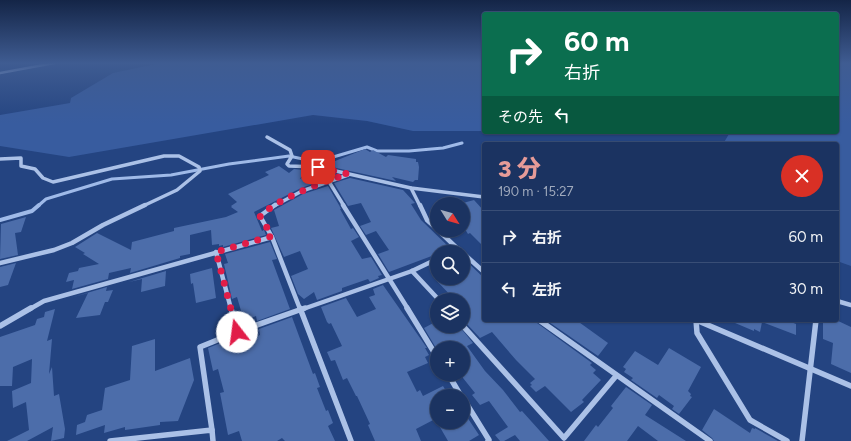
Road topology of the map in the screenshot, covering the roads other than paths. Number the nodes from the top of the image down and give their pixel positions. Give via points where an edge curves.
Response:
1 (267, 137) dead end
2 (0, 159) edge
3 (348, 174) junction
4 (328, 180) junction
5 (411, 188) junction
6 (482, 197) edge
7 (430, 223) edge
8 (272, 236) junction
9 (445, 237) edge
10 (454, 245) edge
11 (216, 252) junction
12 (470, 260) edge
13 (430, 262) edge
14 (0, 263) edge
15 (412, 270) junction
16 (482, 270) edge
17 (388, 278) junction
18 (433, 293) edge
19 (839, 301) edge
20 (851, 306) edge
21 (300, 310) junction
22 (541, 322) edge
23 (696, 322) edge
24 (701, 322) edge
25 (816, 322) edge
26 (0, 326) edge
27 (237, 332) junction
28 (469, 333) edge
29 (430, 346) edge
30 (811, 369) junction
31 (616, 376) junction
32 (851, 386) edge
33 (470, 410) edge
34 (212, 430) junction
35 (110, 441) edge
36 (213, 441) edge
37 (350, 441) edge
38 (489, 441) edge
39 (710, 441) edge
40 (787, 441) edge
41 (802, 441) edge

1 - 3 street via 290,150 292,156 286,164 289,166 318,167
2 - 14 street via 21,158 21,166 36,169 43,178 53,182 164,156 178,156 199,167 200,171 177,190 103,225 72,243
3 - 4 street
3 - 5 street
4 - 8 street via 270,208 260,216
4 - 17 street
5 - 6 street
5 - 7 street
8 - 11 street
8 - 21 street
9 - 10 street
11 - 26 street via 44,301
11 - 27 street
12 - 16 street
13 - 15 street
15 - 17 street
15 - 18 street
17 - 21 street
17 - 29 street
19 - 20 street
21 - 27 street
21 - 37 street
22 - 31 street
23 - 40 street via 697,333 750,420
24 - 30 street
25 - 30 street
27 - 34 street via 200,347
28 - 31 street via 564,438
30 - 32 street
30 - 41 street
31 - 39 street
33 - 38 street
34 - 35 street
34 - 36 street

